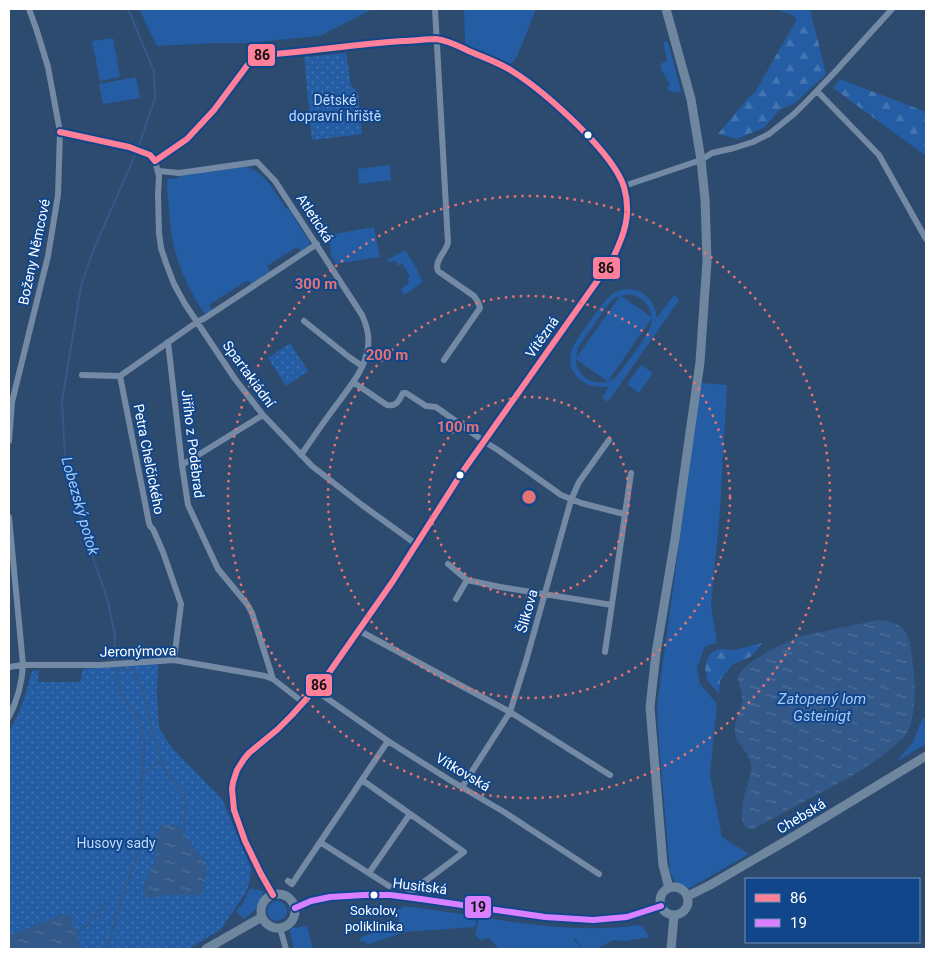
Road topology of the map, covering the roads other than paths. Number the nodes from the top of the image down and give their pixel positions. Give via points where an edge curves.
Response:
1 (29, 9) edge
2 (435, 9) edge
3 (666, 9) edge
4 (892, 9) edge
5 (436, 39) junction
6 (817, 91) junction
7 (60, 132) junction
8 (701, 160) junction
9 (155, 162) junction
10 (159, 171) junction
11 (624, 186) junction
12 (926, 239) edge
13 (317, 244) junction
14 (304, 321) dead end
15 (197, 322) junction
16 (168, 342) junction
17 (444, 360) dead end
18 (362, 366) junction
19 (82, 375) dead end
20 (120, 376) junction
21 (353, 382) junction
22 (263, 415) junction
23 (609, 440) dead end
24 (9, 441) edge
25 (485, 442) junction
26 (301, 455) junction
27 (182, 465) junction
28 (631, 473) dead end
29 (572, 500) junction
30 (624, 514) junction
31 (9, 517) edge
32 (416, 544) junction
33 (448, 564) dead end
34 (467, 580) junction
35 (545, 594) junction
36 (456, 599) dead end
37 (612, 605) junction
38 (358, 630) junction
39 (605, 652) dead end
40 (174, 660) junction
41 (23, 665) junction
42 (9, 667) edge
43 (273, 679) junction
44 (315, 690) junction
45 (304, 703) junction
46 (510, 712) junction
47 (9, 718) edge
48 (388, 742) junction
49 (926, 756) edge
50 (610, 775) dead end
51 (362, 780) junction
52 (462, 787) junction
53 (410, 814) junction
54 (320, 842) junction
55 (369, 873) junction
56 (599, 874) dead end
57 (288, 881) dead end
58 (389, 886) dead end
59 (669, 888) junction
60 (273, 895) junction
61 (688, 896) junction
62 (404, 897) junction
63 (661, 906) junction
64 (295, 908) junction
65 (674, 916) junction
66 (262, 917) junction
67 (280, 928) junction
68 (206, 949) edge
69 (286, 949) edge
70 (671, 949) edge

1 - 7 street, Boženy Němcové via 48,67
2 - 5 street
3 - 8 main road via 691,99
4 - 6 street
5 - 9 street via 257,57 187,138
5 - 11 street, Vítězná via 506,67 537,88 604,154
5 - 17 street via 448,243 437,267 438,271 474,296 480,308
6 - 8 street via 769,134 753,142 712,153
6 - 12 street via 879,155
7 - 9 street, Spartakiádní via 129,147 150,155
7 - 24 street, Boženy Němcové via 58,195 48,256 12,402
8 - 11 street
8 - 59 main road via 707,261 700,362 650,707 663,865
9 - 10 street, Spartakiádní
10 - 13 street, Atletická via 179,173 257,162 275,180
10 - 15 street, Spartakiádní via 161,248 174,284
11 - 25 street, Vítězná via 627,220 612,260
13 - 15 street
13 - 18 street, Atletická via 365,321 368,345
14 - 18 street
15 - 16 street
15 - 22 street, Spartakiádní
16 - 20 street
16 - 27 street, Jiřího z Poděbrad
18 - 21 street, Atletická
19 - 20 street
20 - 40 street, Petra Chelčického via 149,523 181,604
21 - 25 street via 388,406 394,406 406,392 426,406 436,407
21 - 26 street, Atletická
22 - 26 street, Spartakiádní
22 - 27 street
23 - 29 street, Šlikova via 579,482
25 - 29 street
25 - 32 street, Vítězná
26 - 32 street, Spartakiádní
27 - 43 street, Jiřího z Poděbrad via 189,509 218,569 249,608
28 - 30 street
29 - 30 street
29 - 35 street, Šlikova
30 - 37 street
31 - 41 street
32 - 38 street, Vítězná
33 - 34 street
34 - 35 street
34 - 36 street
35 - 37 street
35 - 46 street, Šlikova
37 - 39 street
38 - 44 street, Vítězná
38 - 46 street
40 - 41 street, Jeronýmova via 100,665
40 - 43 street, Jeronýmova
41 - 42 street, Jeronýmova
41 - 47 street via 22,681
43 - 45 street, Jeronýmova
44 - 45 street, Vítězná
44 - 48 street, Vítkovská
45 - 60 street, Vítězná via 249,753 233,782 233,803 240,830
46 - 50 street
46 - 52 street, Šlikova
48 - 51 street
48 - 52 street, Vítkovská
49 - 61 main road, Chebská
51 - 53 street
51 - 54 street
52 - 56 street, Vítkovská
53 - 55 street
53 - 62 street via 464,852
54 - 55 street
54 - 57 street via 292,884
55 - 58 street
59 - 61 main road via 680,888
59 - 63 main road via 661,896
60 - 64 main road via 287,897
60 - 66 main road via 263,902
61 - 65 main road via 687,908
62 - 63 main road, Husitská via 587,920 627,917
62 - 64 main road, Husitská via 330,897
63 - 65 main road
64 - 67 main road via 293,920
65 - 70 main road
66 - 67 main road via 269,926
66 - 68 main road
67 - 69 street

